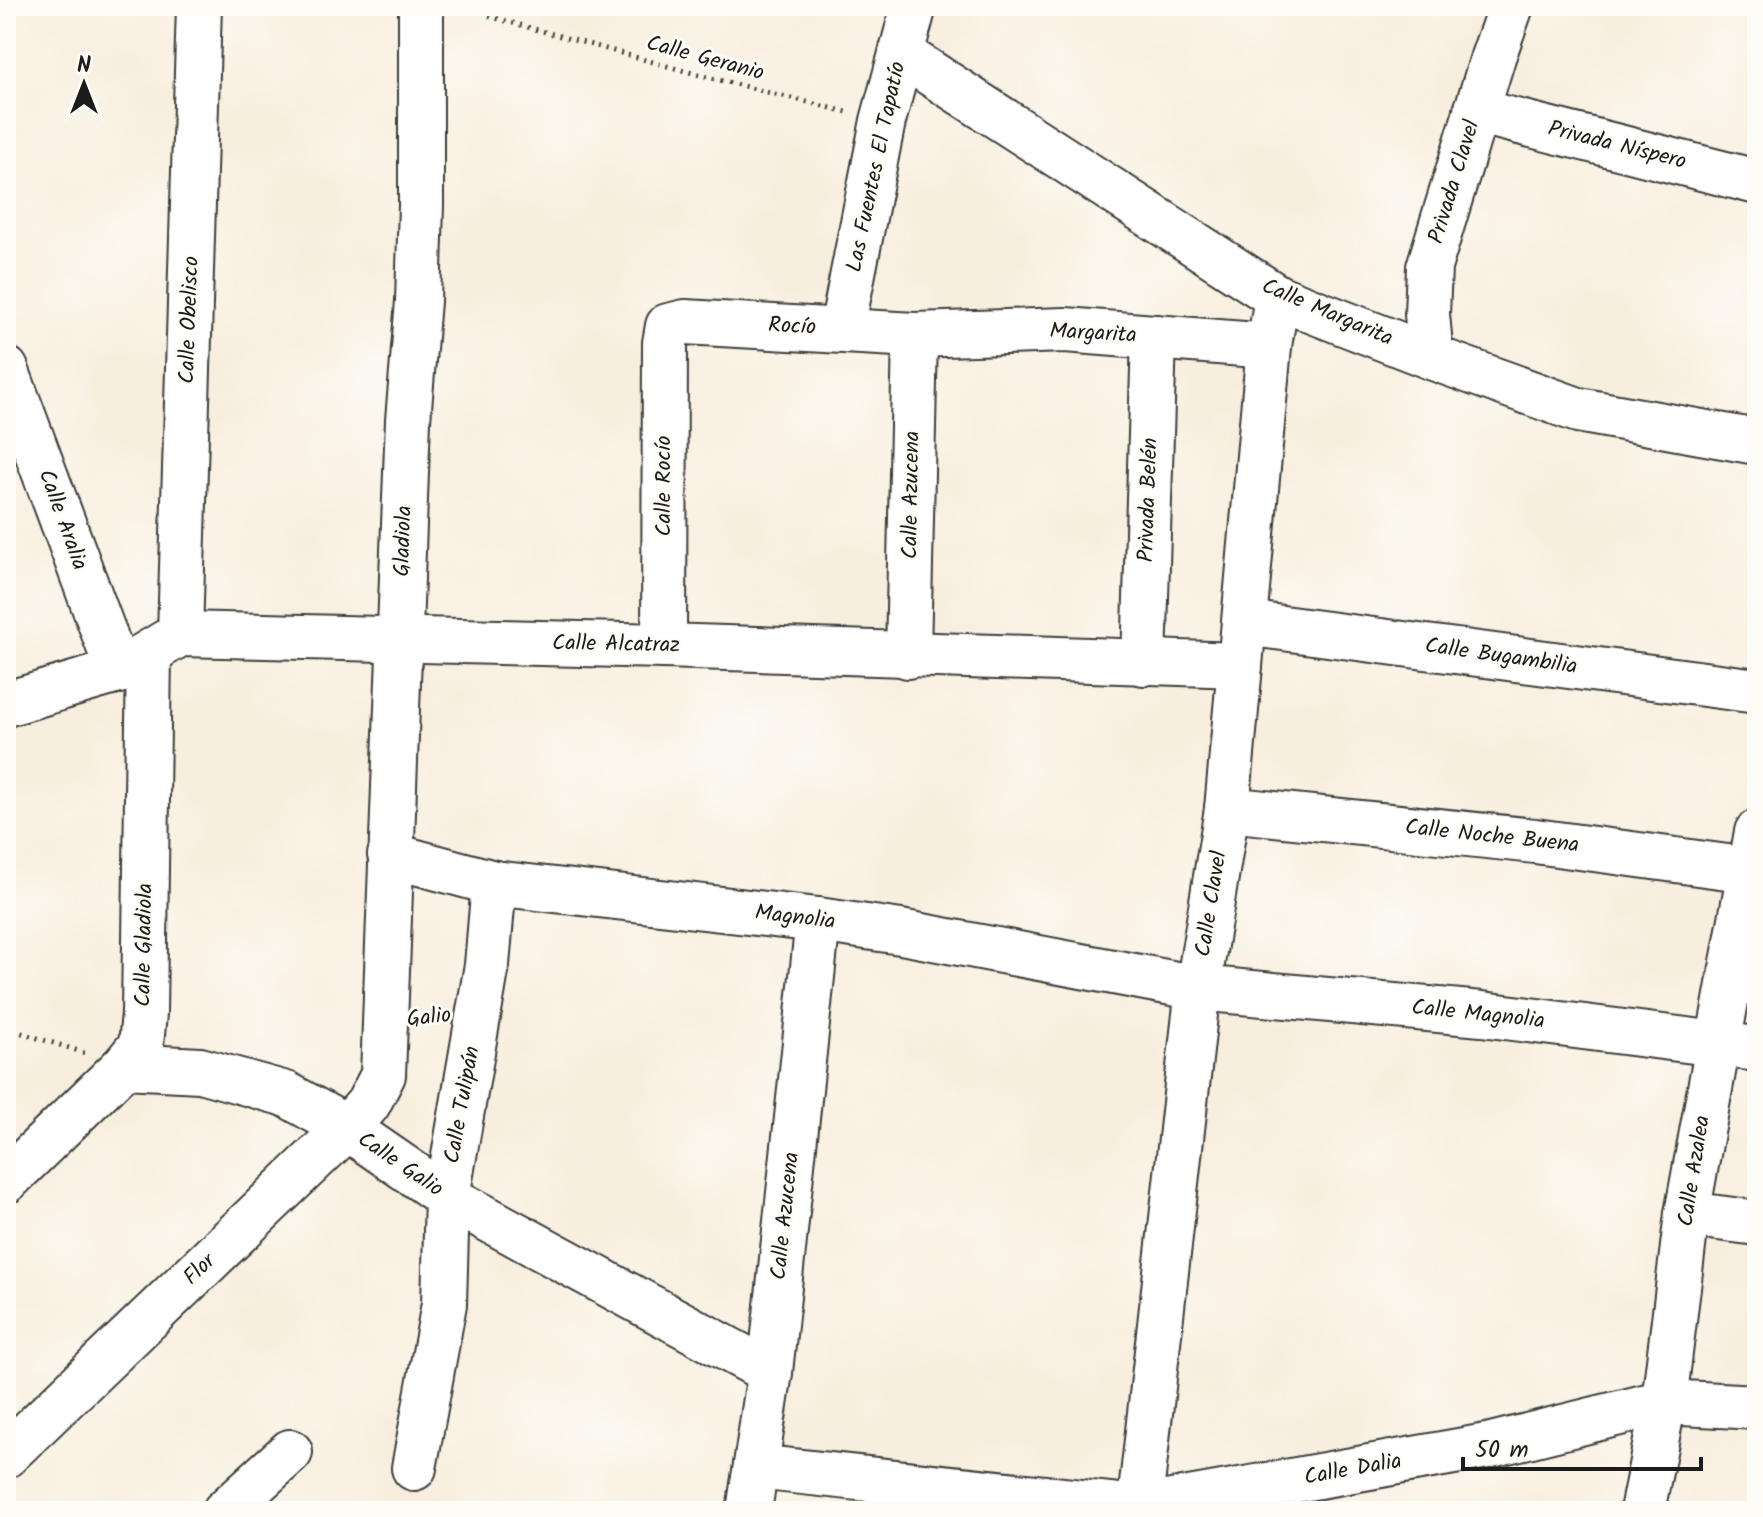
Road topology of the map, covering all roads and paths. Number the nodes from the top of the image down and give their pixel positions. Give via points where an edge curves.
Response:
1 (199, 6) edge
2 (421, 6) edge
3 (477, 6) edge
4 (914, 6) edge
5 (1507, 8) edge
6 (901, 54) junction
7 (1476, 111) junction
8 (883, 121) junction
9 (1757, 182) edge
10 (1277, 297) junction
11 (668, 326) joint
12 (842, 329) junction
13 (915, 335) junction
14 (1154, 337) junction
15 (1269, 346) junction
16 (1431, 357) junction
17 (6, 369) edge
18 (1757, 442) edge
19 (401, 640) junction
20 (1242, 644) junction
21 (664, 646) junction
22 (149, 652) junction
23 (908, 656) junction
24 (1144, 663) junction
25 (1757, 691) edge
26 (6, 704) edge
27 (1227, 809) junction
28 (390, 855) junction
29 (1755, 858) edge
30 (494, 883) junction
31 (818, 920) junction
32 (1198, 988) junction
33 (6, 1028) edge
34 (1737, 1046) edge
35 (124, 1066) junction
36 (383, 1075) joint
37 (347, 1128) junction
38 (6, 1181) edge
39 (447, 1197) junction
40 (1687, 1214) junction
41 (1757, 1223) edge
42 (770, 1372) junction
43 (1664, 1402) junction
44 (1757, 1407) edge
45 (290, 1452) dead end
46 (6, 1455) edge
47 (756, 1467) junction
48 (414, 1468) dead end
49 (1139, 1510) edge
50 (225, 1511) edge
51 (749, 1511) edge
52 (1642, 1511) edge

1 - 22 street, Calle Obelisco
2 - 19 street, Gladiola via 418,301 408,420
3 - 8 path, Calle Geranio via 488,16
4 - 6 street, Las Fuentes El Tapatío
5 - 7 street, Privada Clavel
6 - 8 street, Las Fuentes El Tapatío
6 - 10 street, Calle Margarita
7 - 9 street, Privada Níspero
7 - 16 street, Privada Clavel via 1429,267
8 - 12 street, Las Fuentes El Tapatío
10 - 15 street, Calle Clavel
10 - 16 street, Calle Margarita
11 - 12 street, Rocío via 685,322
11 - 21 street, Calle Rocío
12 - 13 street, Rocío
13 - 14 street, Margarita via 1065,330
13 - 23 street, Calle Azucena
14 - 15 street, Margarita
14 - 24 street, Privada Belén
15 - 20 street, Calle Clavel
16 - 18 street, Calle Margarita via 1578,410
17 - 22 street, Calle Aralia
19 - 21 street, Calle Alcatraz
19 - 22 street, Calle Alcatraz
19 - 28 street, Gladiola
20 - 24 street, Calle Alcatraz
20 - 25 street, Calle Bugambilia
20 - 27 street, Calle Clavel
21 - 23 street, Calle Alcatraz
22 - 26 street, Calle Alcatraz
22 - 35 street, Calle Gladiola via 144,1013 141,1045
23 - 24 street, Calle Alcatraz
27 - 29 street, Calle Noche Buena
27 - 32 street, Calle Clavel
28 - 30 street, Magnolia
28 - 36 street, Gladiola
29 - 34 street, Calle Azalea
30 - 31 street, Magnolia
30 - 39 street, Calle Tulipán via 487,965
31 - 32 street, Magnolia
31 - 42 street, Calle Azucena
32 - 34 street, Calle Magnolia via 1482,1014
32 - 49 street, Calle Clavel
33 - 35 path
34 - 40 street, Calle Azalea
35 - 37 street, Calle Galio via 200,1070 286,1094
35 - 38 street, Calle Gladiola
36 - 37 street, Flor
37 - 39 street, Calle Galio
37 - 46 street, Flor
39 - 42 street, Calle Galio
39 - 48 street, Calle Tulipán via 444,1304
40 - 41 street
40 - 43 street, Calle Azalea
42 - 47 street, Calle Azucena
43 - 44 street, Calle Dalia
43 - 49 street, Calle Dalia via 1487,1446
43 - 52 street, Calle Azalea
45 - 50 street
47 - 49 street, Calle Dalia
47 - 51 street, Calle Azucena

